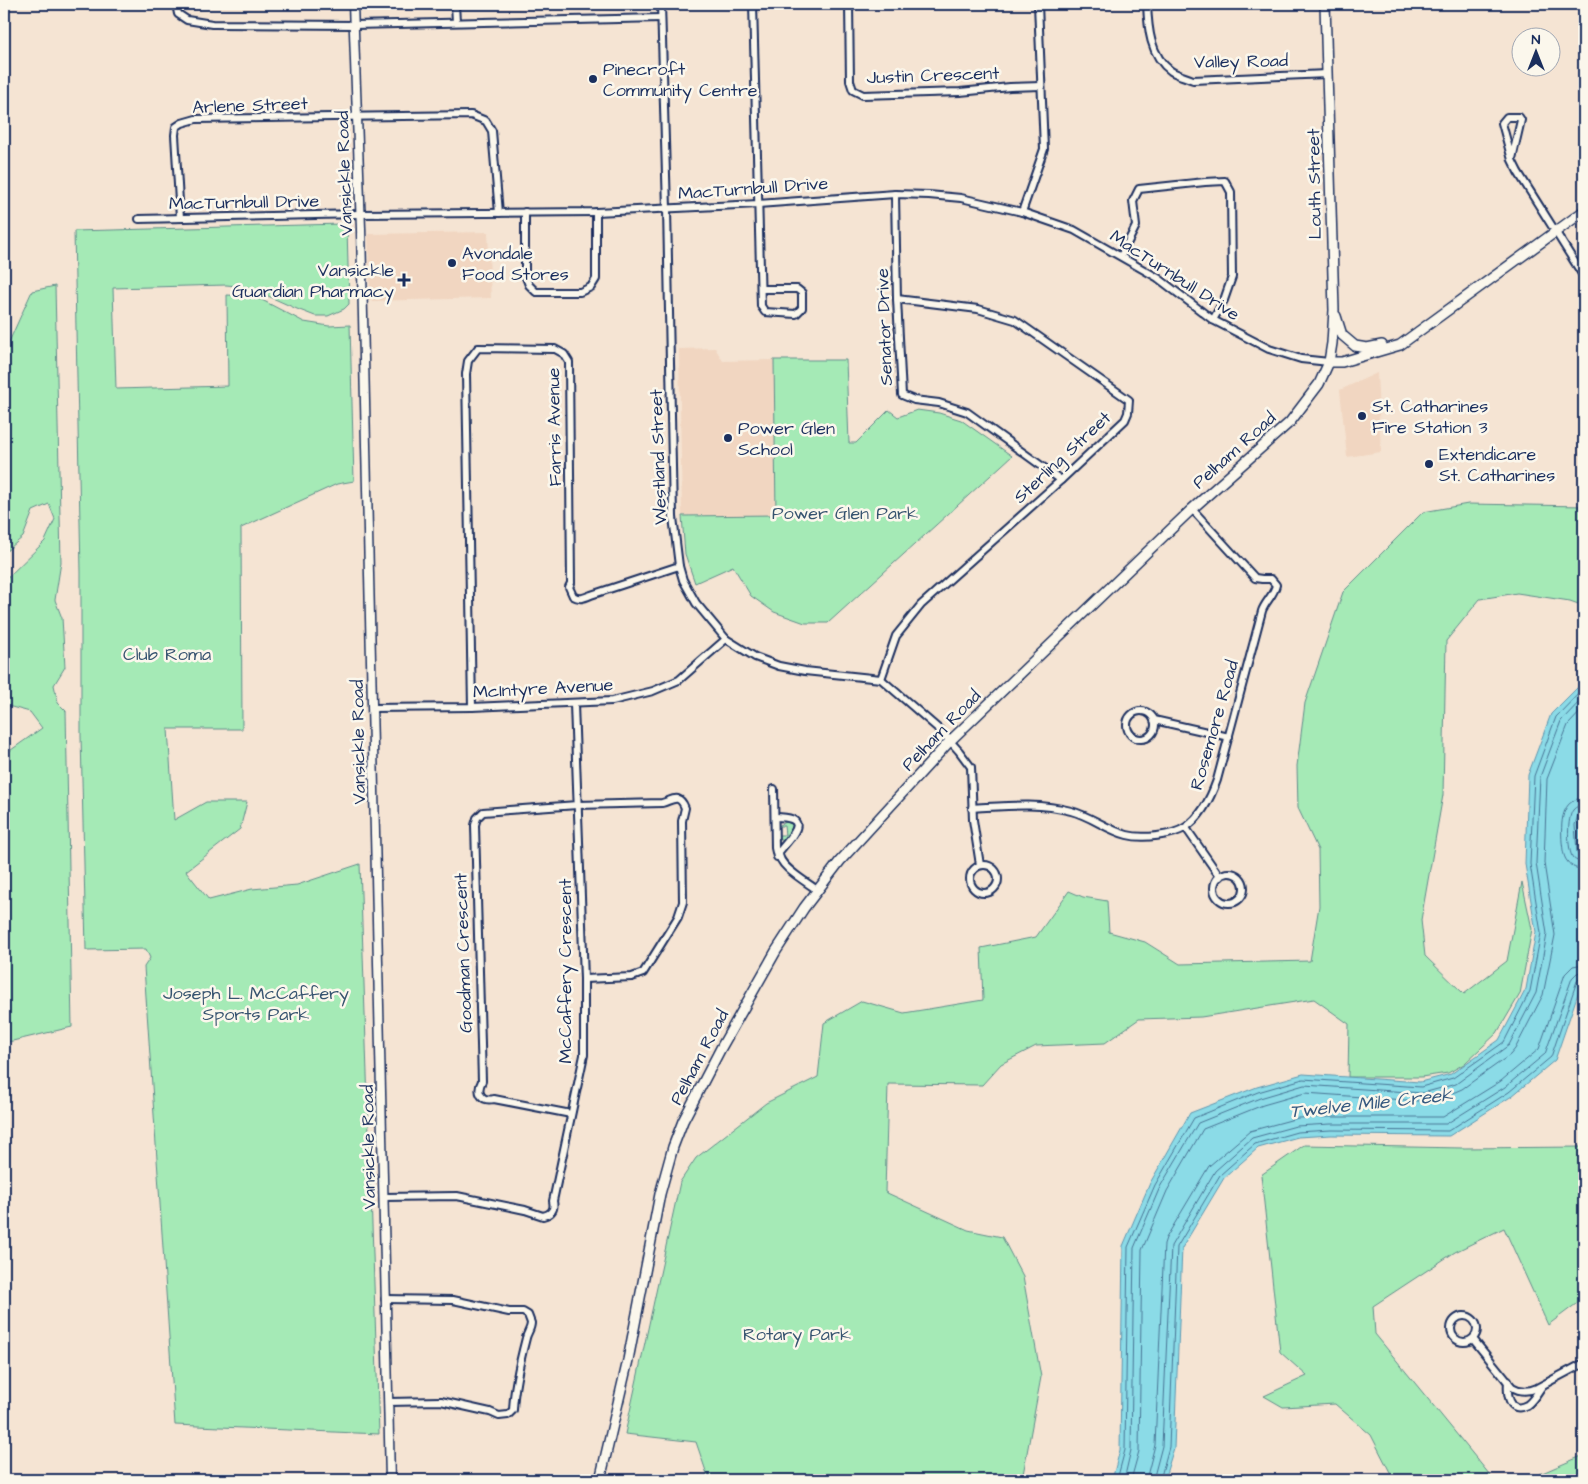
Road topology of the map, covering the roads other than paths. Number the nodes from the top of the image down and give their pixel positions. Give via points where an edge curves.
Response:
1 (176, 4) edge
2 (353, 4) edge
3 (455, 4) edge
4 (661, 4) edge
5 (753, 4) edge
6 (849, 4) edge
7 (1038, 4) edge
8 (1147, 4) edge
9 (1325, 4) edge
10 (661, 18) junction
11 (456, 22) junction
12 (354, 25) junction
13 (1328, 74) junction
14 (1041, 86) junction
15 (358, 117) junction
16 (1512, 159) junction
17 (895, 194) junction
18 (758, 204) junction
19 (667, 209) junction
20 (1584, 211) edge
21 (499, 212) junction
22 (524, 212) junction
23 (596, 212) junction
24 (1022, 212) junction
25 (360, 214) junction
26 (180, 218) junction
27 (139, 220) dead end
28 (1555, 231) junction
29 (1121, 256) junction
30 (1584, 277) edge
31 (761, 289) junction
32 (897, 299) junction
33 (1334, 310) junction
34 (1213, 320) junction
35 (1400, 345) junction
36 (1329, 362) junction
37 (1061, 480) junction
38 (1192, 509) junction
39 (679, 566) junction
40 (726, 639) junction
41 (881, 679) junction
42 (574, 704) junction
43 (472, 707) junction
44 (372, 708) junction
45 (1154, 720) junction
46 (1229, 737) junction
47 (950, 741) junction
48 (774, 789) dead end
49 (577, 805) junction
50 (972, 808) junction
51 (775, 817) junction
52 (1186, 828) junction
53 (782, 864) junction
54 (980, 865) junction
55 (1220, 877) junction
56 (817, 890) junction
57 (584, 979) junction
58 (571, 1114) junction
59 (384, 1197) junction
60 (385, 1299) junction
61 (1473, 1339) junction
62 (1584, 1363) edge
63 (1508, 1381) junction
64 (1547, 1382) junction
65 (388, 1402) junction
66 (390, 1480) edge
67 (600, 1480) edge

1 - 12 street via 178,14 188,20 212,24
2 - 12 street, Vansickle Road
3 - 11 street
4 - 10 street, Westland Street
5 - 18 street
6 - 14 street, Justin Crescent via 850,81 853,90 864,95
7 - 14 street
8 - 13 street, Valley Road via 1154,50 1172,72 1193,80
9 - 13 main road, Louth Street
10 - 11 street
10 - 19 street, Westland Street
11 - 12 street
12 - 15 street, Vansickle Road
13 - 33 main road, Louth Street
14 - 24 street via 1044,149
15 - 21 street via 471,115 486,121 492,131
15 - 25 street, Vansickle Road
15 - 26 street, Arlene Street via 196,119 182,123 176,127 175,135
16 - 16 street via 1521,120 1513,116 1502,123
16 - 28 street
17 - 18 street, MacTurnbull Drive
17 - 24 street, MacTurnbull Drive via 961,198
17 - 32 street, Senator Drive
18 - 19 street, MacTurnbull Drive
18 - 31 street
19 - 23 street, MacTurnbull Drive
19 - 39 street, Westland Street via 673,517
20 - 28 main road
21 - 22 street, MacTurnbull Drive
21 - 25 street, MacTurnbull Drive
22 - 23 street, MacTurnbull Drive
22 - 23 street via 526,276 536,292 580,292 591,287 596,279
24 - 29 street, MacTurnbull Drive via 1074,230
25 - 26 street, MacTurnbull Drive
25 - 44 street, Vansickle Road
26 - 27 street, MacTurnbull Drive
28 - 30 street
28 - 35 main road
29 - 34 street, MacTurnbull Drive via 1158,278
29 - 34 street via 1136,226 1133,201 1139,189 1225,181 1231,192 1232,277
31 - 31 street via 797,288 802,293 802,308 796,314 765,312 761,306
32 - 37 street, Senator Drive via 902,395 914,400 939,402 966,412
32 - 37 street, Sterling Street via 978,309 1015,320 1129,400 1125,420
33 - 35 main road via 1342,335 1355,346
33 - 36 main road, Louth Street
34 - 36 street, MacTurnbull Drive via 1268,349 1301,359
35 - 36 main road via 1342,362
36 - 38 main road, Pelham Road via 1319,384 1290,422
37 - 41 street, Sterling Street via 921,606 896,636
38 - 46 street, Rosemore Road via 1255,578 1271,578 1276,585 1264,604
38 - 47 main road, Pelham Road
39 - 40 street, Westland Street via 696,603
39 - 43 street, Farris Avenue via 585,598 573,596 570,587 569,362 555,349 478,348 468,361 466,374
40 - 41 street, Westland Street via 755,657 779,666
40 - 42 street, McIntyre Avenue via 679,680 612,702
41 - 47 street
42 - 43 street, McIntyre Avenue
42 - 49 street, McCaffery Crescent
43 - 44 street, McIntyre Avenue
44 - 59 street, Vansickle Road
45 - 45 street via 1148,713 1136,712 1129,718 1129,731 1140,738 1149,736 1154,729
45 - 46 street
46 - 52 street, Rosemore Road via 1212,794
47 - 50 street via 971,767
47 - 56 main road, Pelham Road
48 - 51 street
49 - 57 street, McCaffery Crescent
49 - 57 street via 662,803 674,798 683,802 685,808 682,822 683,902 678,917 643,973 632,978
49 - 58 street, Goodman Crescent via 483,812 475,825 474,844 482,1075 479,1093 486,1099
50 - 52 street via 1049,806 1078,813 1116,831 1138,837 1157,836
50 - 54 street
51 - 53 street via 776,852
51 - 53 street via 788,818 796,824 796,832 779,852
52 - 55 street
53 - 56 street
54 - 54 street via 994,868 998,877 997,886 990,893 980,893 970,884 972,870
55 - 55 street via 1233,874 1241,880 1243,893 1238,900 1225,902 1217,897 1215,884
56 - 67 main road, Pelham Road via 776,951 721,1048 672,1146
57 - 58 street, McCaffery Crescent via 584,1055
58 - 59 street, McCaffery Crescent via 554,1208 547,1215 539,1216 525,1210 457,1196
59 - 60 street, Vansickle Road
60 - 65 street, Vansickle Road
60 - 65 street via 453,1300 523,1312 531,1323 513,1410 508,1415 499,1416 441,1401
61 - 61 street via 1456,1340 1451,1326 1455,1319 1467,1316 1474,1321 1477,1333
61 - 63 street
62 - 64 street
63 - 64 street via 1514,1388 1524,1391
63 - 64 street via 1508,1398 1518,1407 1528,1404
65 - 66 street, Vansickle Road

